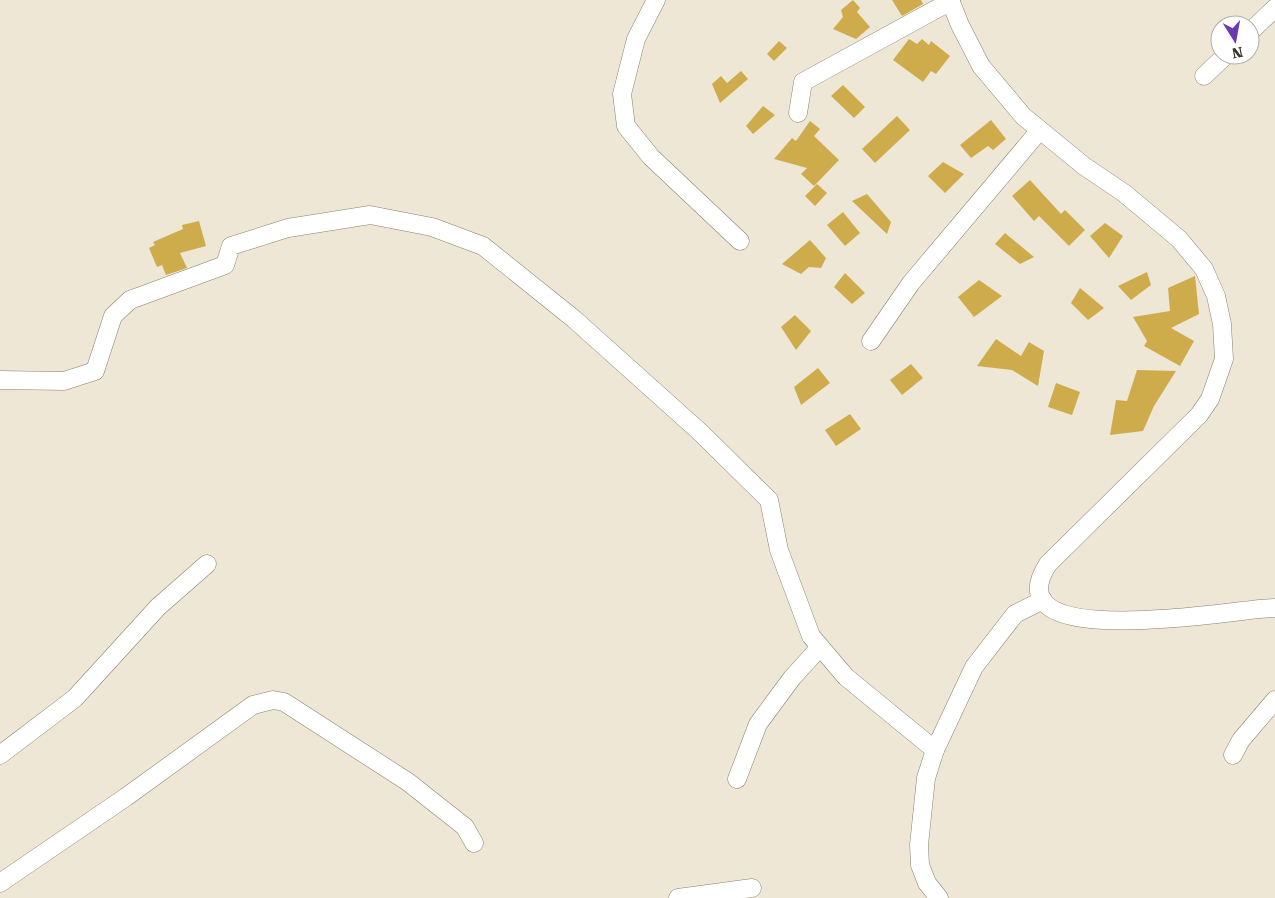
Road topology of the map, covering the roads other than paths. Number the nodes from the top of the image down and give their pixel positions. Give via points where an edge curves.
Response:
1 (656, 0) edge
2 (951, 0) edge
3 (1275, 8) edge
4 (1260, 22) edge
5 (1216, 65) edge
6 (1204, 76) dead end
7 (798, 113) dead end
8 (1040, 130) junction
9 (740, 241) dead end
10 (871, 341) dead end
11 (0, 380) edge
12 (207, 564) dead end
13 (1043, 600) junction
14 (1275, 608) edge
15 (820, 647) junction
16 (1275, 700) edge
17 (935, 750) junction
18 (0, 755) edge
19 (1233, 755) dead end
20 (737, 779) dead end
21 (474, 843) dead end
22 (0, 883) edge
23 (752, 888) dead end
24 (678, 898) edge
25 (939, 898) edge

1 - 9 street via 636,39 622,94 626,126 651,157
2 - 7 street via 803,82
2 - 8 street via 981,66 1017,109
3 - 4 street
5 - 6 street
8 - 10 street via 911,283
8 - 13 street via 1179,239 1204,269 1216,296 1224,345 1218,381 1200,415 1048,564 1042,572 1040,592
11 - 15 street via 64,381 94,370 113,316 124,305 225,265 231,246 288,228 370,216 432,227 483,246 566,313 700,432 770,500 779,550 811,636
12 - 18 street via 158,607 75,698
13 - 14 street via 1058,614 1102,621 1138,621
13 - 17 street via 1015,614 974,667
15 - 17 street via 846,677
15 - 20 street via 758,724
16 - 19 street via 1241,740
17 - 25 street via 926,778 919,845 920,865 927,883
21 - 22 street via 465,826 408,782 284,702 273,700 253,705
23 - 24 street

